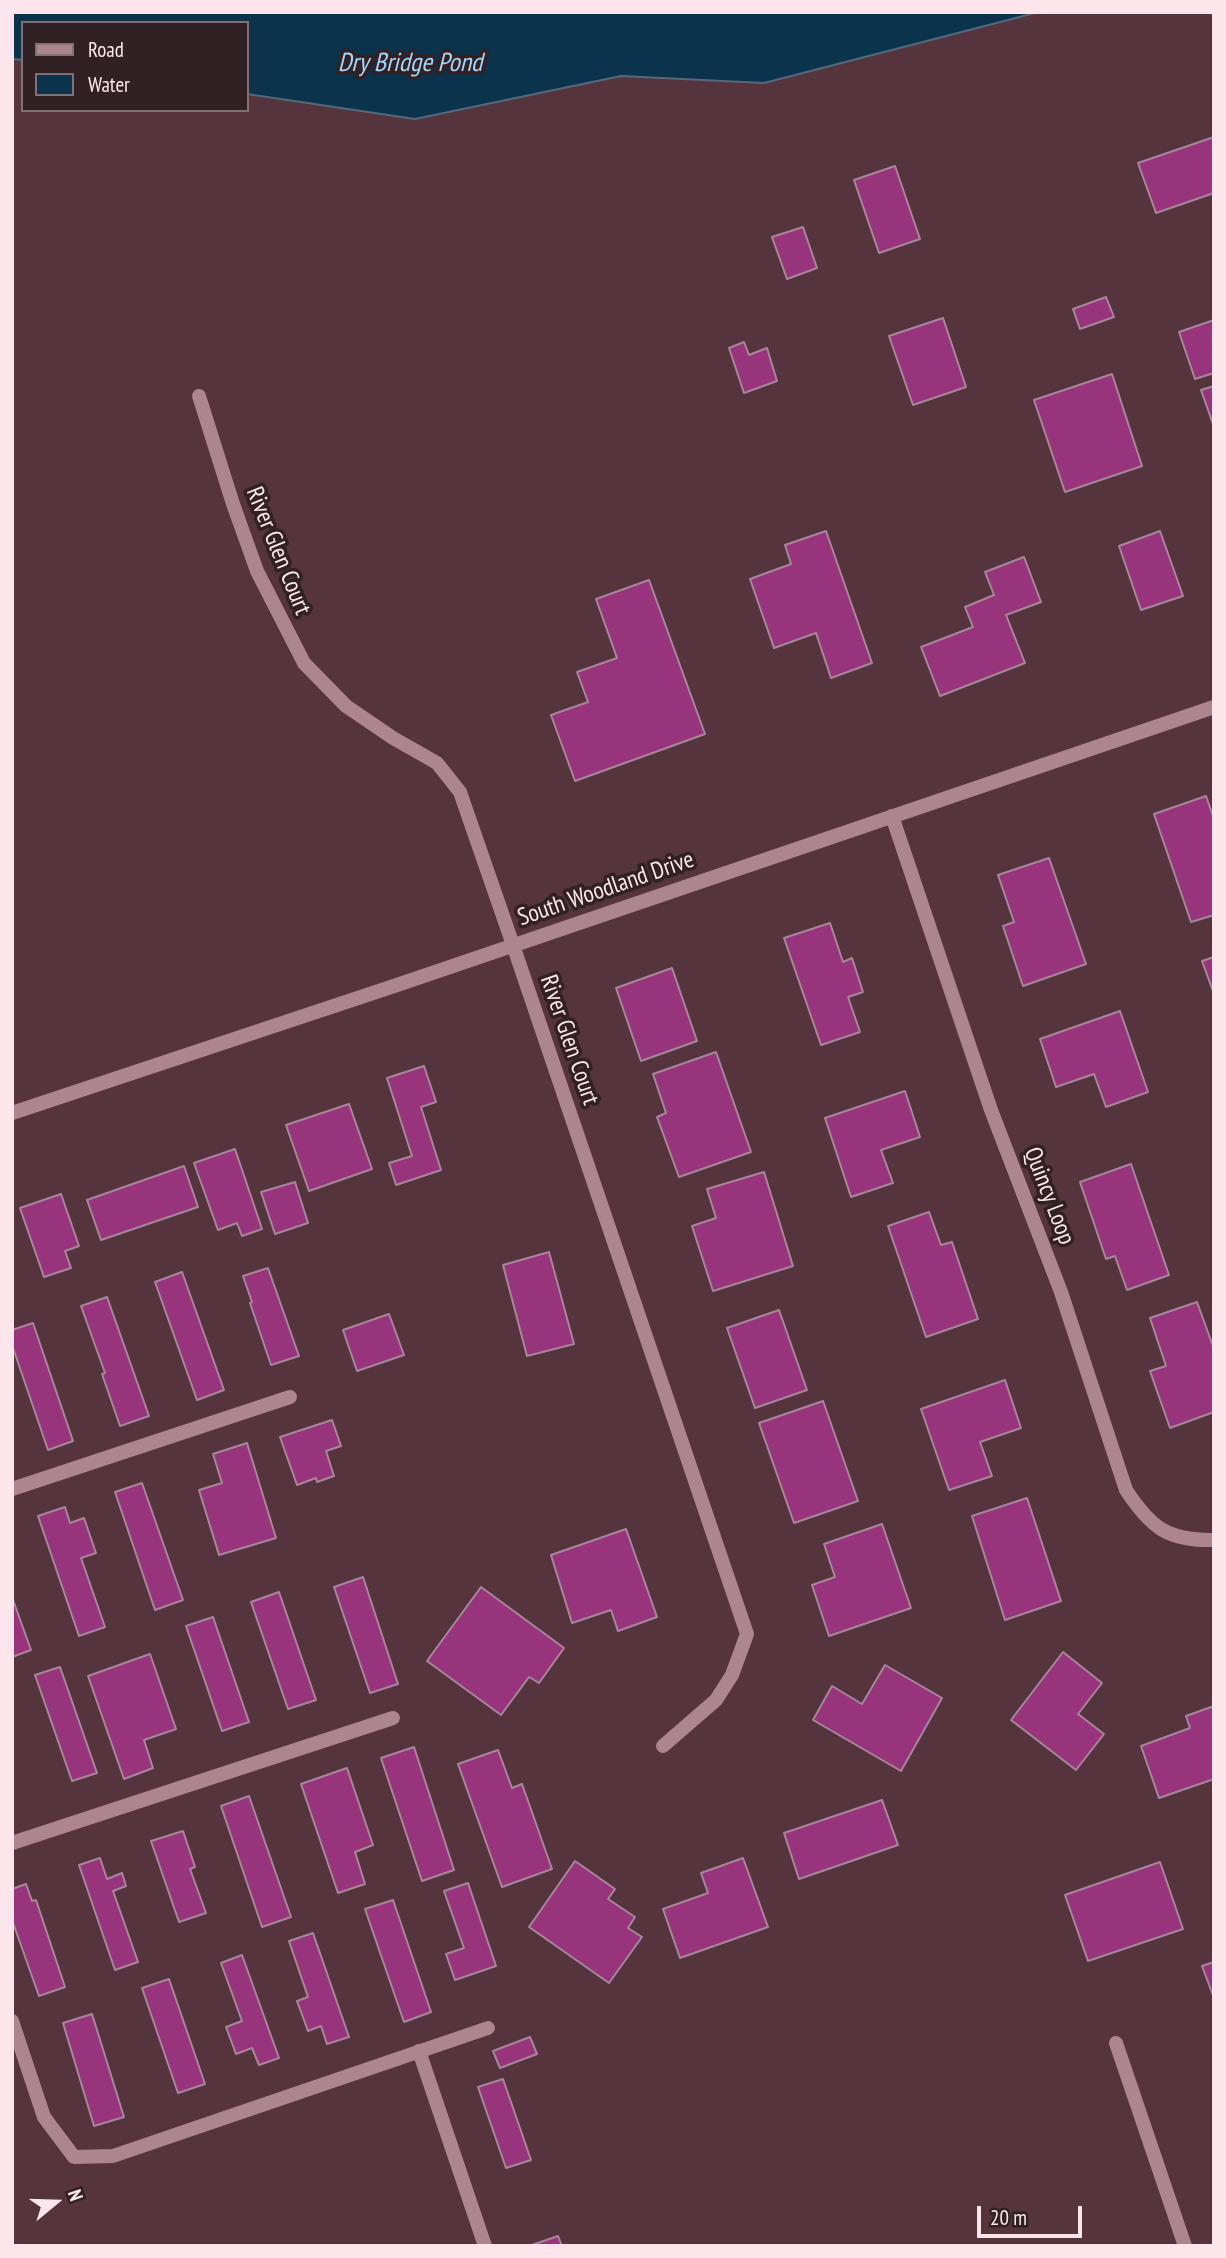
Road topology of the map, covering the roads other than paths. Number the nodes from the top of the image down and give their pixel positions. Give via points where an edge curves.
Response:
1 (199, 396) dead end
2 (1214, 707) edge
3 (891, 816) junction
4 (513, 945) junction
5 (12, 1113) edge
6 (290, 1396) dead end
7 (12, 1489) edge
8 (1214, 1541) edge
9 (393, 1718) dead end
10 (663, 1746) dead end
11 (12, 1843) edge
12 (12, 2021) edge
13 (488, 2028) dead end
14 (1116, 2043) dead end
15 (419, 2051) junction
16 (485, 2246) edge
17 (1185, 2246) edge

1 - 4 street, River Glen Court via 257,571 304,663 346,706 437,763 460,792
2 - 3 street, South Woodland Drive
3 - 4 street, South Woodland Drive
3 - 8 street, Quincy Loop via 991,1110 1061,1292 1126,1490 1143,1516 1166,1532 1192,1541
4 - 5 street, South Woodland Drive
4 - 10 street, River Glen Court via 747,1634 732,1675 716,1700
6 - 7 street
9 - 11 street
12 - 15 street via 44,2116 74,2157 113,2156
13 - 15 street
14 - 17 street
15 - 16 street

